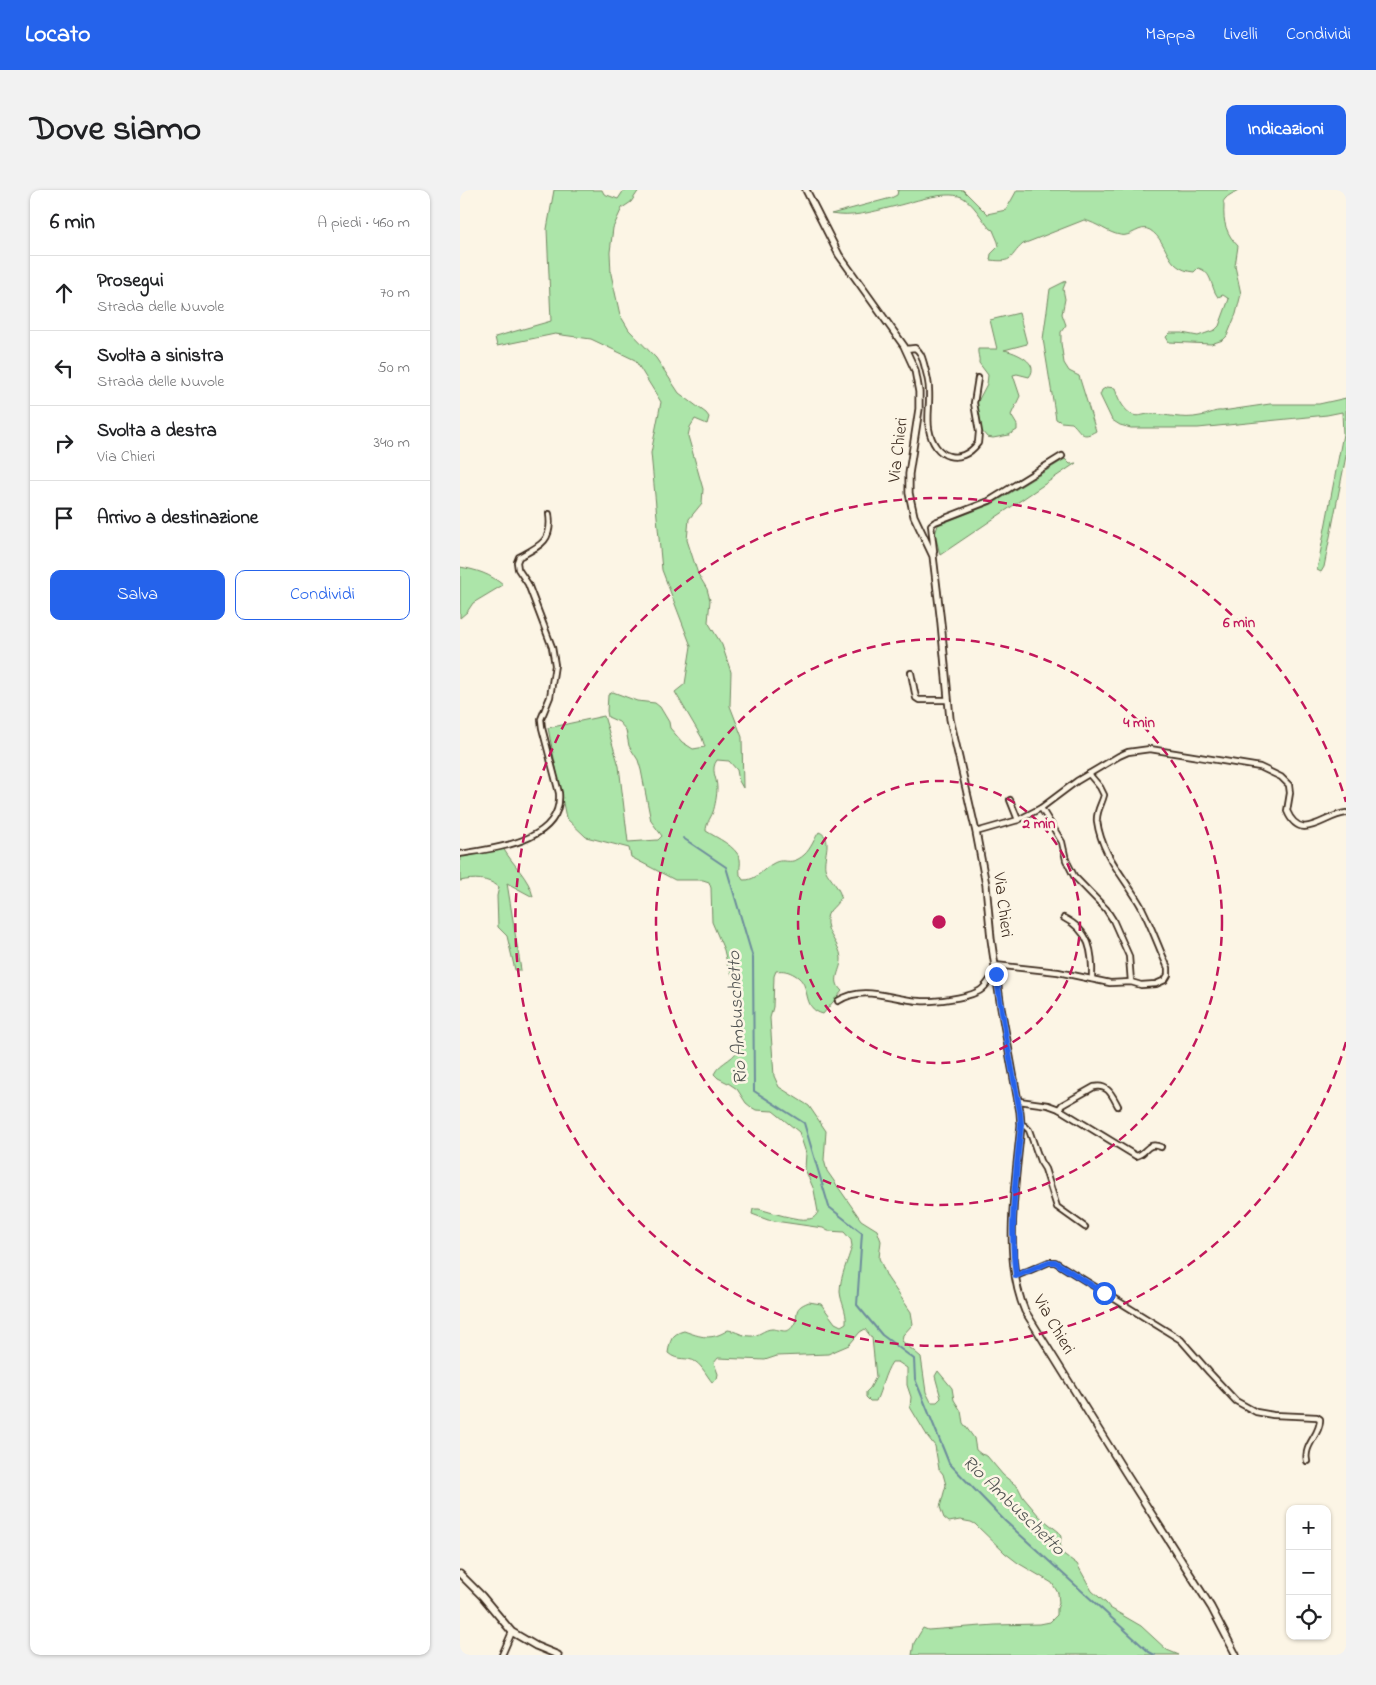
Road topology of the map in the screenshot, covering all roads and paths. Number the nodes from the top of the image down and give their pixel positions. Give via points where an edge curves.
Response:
1 (806, 190) edge
2 (906, 349) junction
3 (978, 378) dead end
4 (1062, 456) dead end
5 (549, 514) dead end
6 (933, 556) junction
7 (911, 674) dead end
8 (948, 700) junction
9 (1089, 774) junction
10 (1010, 800) dead end
11 (1041, 808) junction
12 (1346, 812) edge
13 (1018, 820) junction
14 (976, 832) junction
15 (460, 854) edge
16 (1064, 918) dead end
17 (995, 965) junction
18 (996, 974) junction
19 (1092, 979) junction
20 (1131, 982) junction
21 (838, 1001) dead end
22 (1019, 1101) junction
23 (1118, 1106) dead end
24 (1059, 1109) junction
25 (1021, 1125) junction
26 (1161, 1147) dead end
27 (1085, 1226) dead end
28 (1016, 1276) junction
29 (1307, 1461) dead end
30 (460, 1574) edge
31 (512, 1632) junction
32 (502, 1655) edge
33 (558, 1655) edge
34 (1236, 1655) edge

1 - 2 street, Via Chieri via 839,254
2 - 3 street via 915,348 921,353 929,388 929,428 945,456 964,455 978,443 974,403
2 - 6 street, Via Chieri via 915,370 918,392 908,474 909,494 914,516
4 - 6 street via 989,501 931,525
5 - 15 street via 547,539 519,557 517,562 552,647 555,665 550,697 541,719 560,804 538,833 501,847
6 - 8 street, Via Chieri
7 - 8 street via 918,700
8 - 14 street, Via Chieri
9 - 11 street
9 - 12 street via 1128,752 1150,749 1244,763 1281,777 1289,785 1287,810 1300,826 1314,826
9 - 20 street via 1104,795 1097,820 1110,860 1142,909 1168,968 1165,980 1156,984
10 - 13 street
11 - 13 street
11 - 20 street via 1062,842 1074,876 1113,920 1129,956
13 - 14 street
14 - 17 street, Via Chieri via 988,898
16 - 19 street via 1086,936
17 - 18 street, Via Chieri
17 - 19 street
18 - 21 street via 975,994 921,1001 865,992
18 - 22 street, Via Chieri
19 - 20 street via 1110,983
22 - 24 street
22 - 25 street, Via Chieri
23 - 24 street via 1111,1092 1100,1086
24 - 26 street via 1133,1155 1138,1156 1153,1145
25 - 27 street via 1029,1130 1057,1207
25 - 28 street, Via Chieri via 1013,1211 1012,1250
28 - 29 street via 1055,1262 1181,1340 1236,1400 1256,1412 1317,1417 1320,1425 1307,1451
28 - 34 street, Via Chieri via 1019,1298 1025,1311 1211,1607
30 - 31 street
31 - 32 street
31 - 33 street

